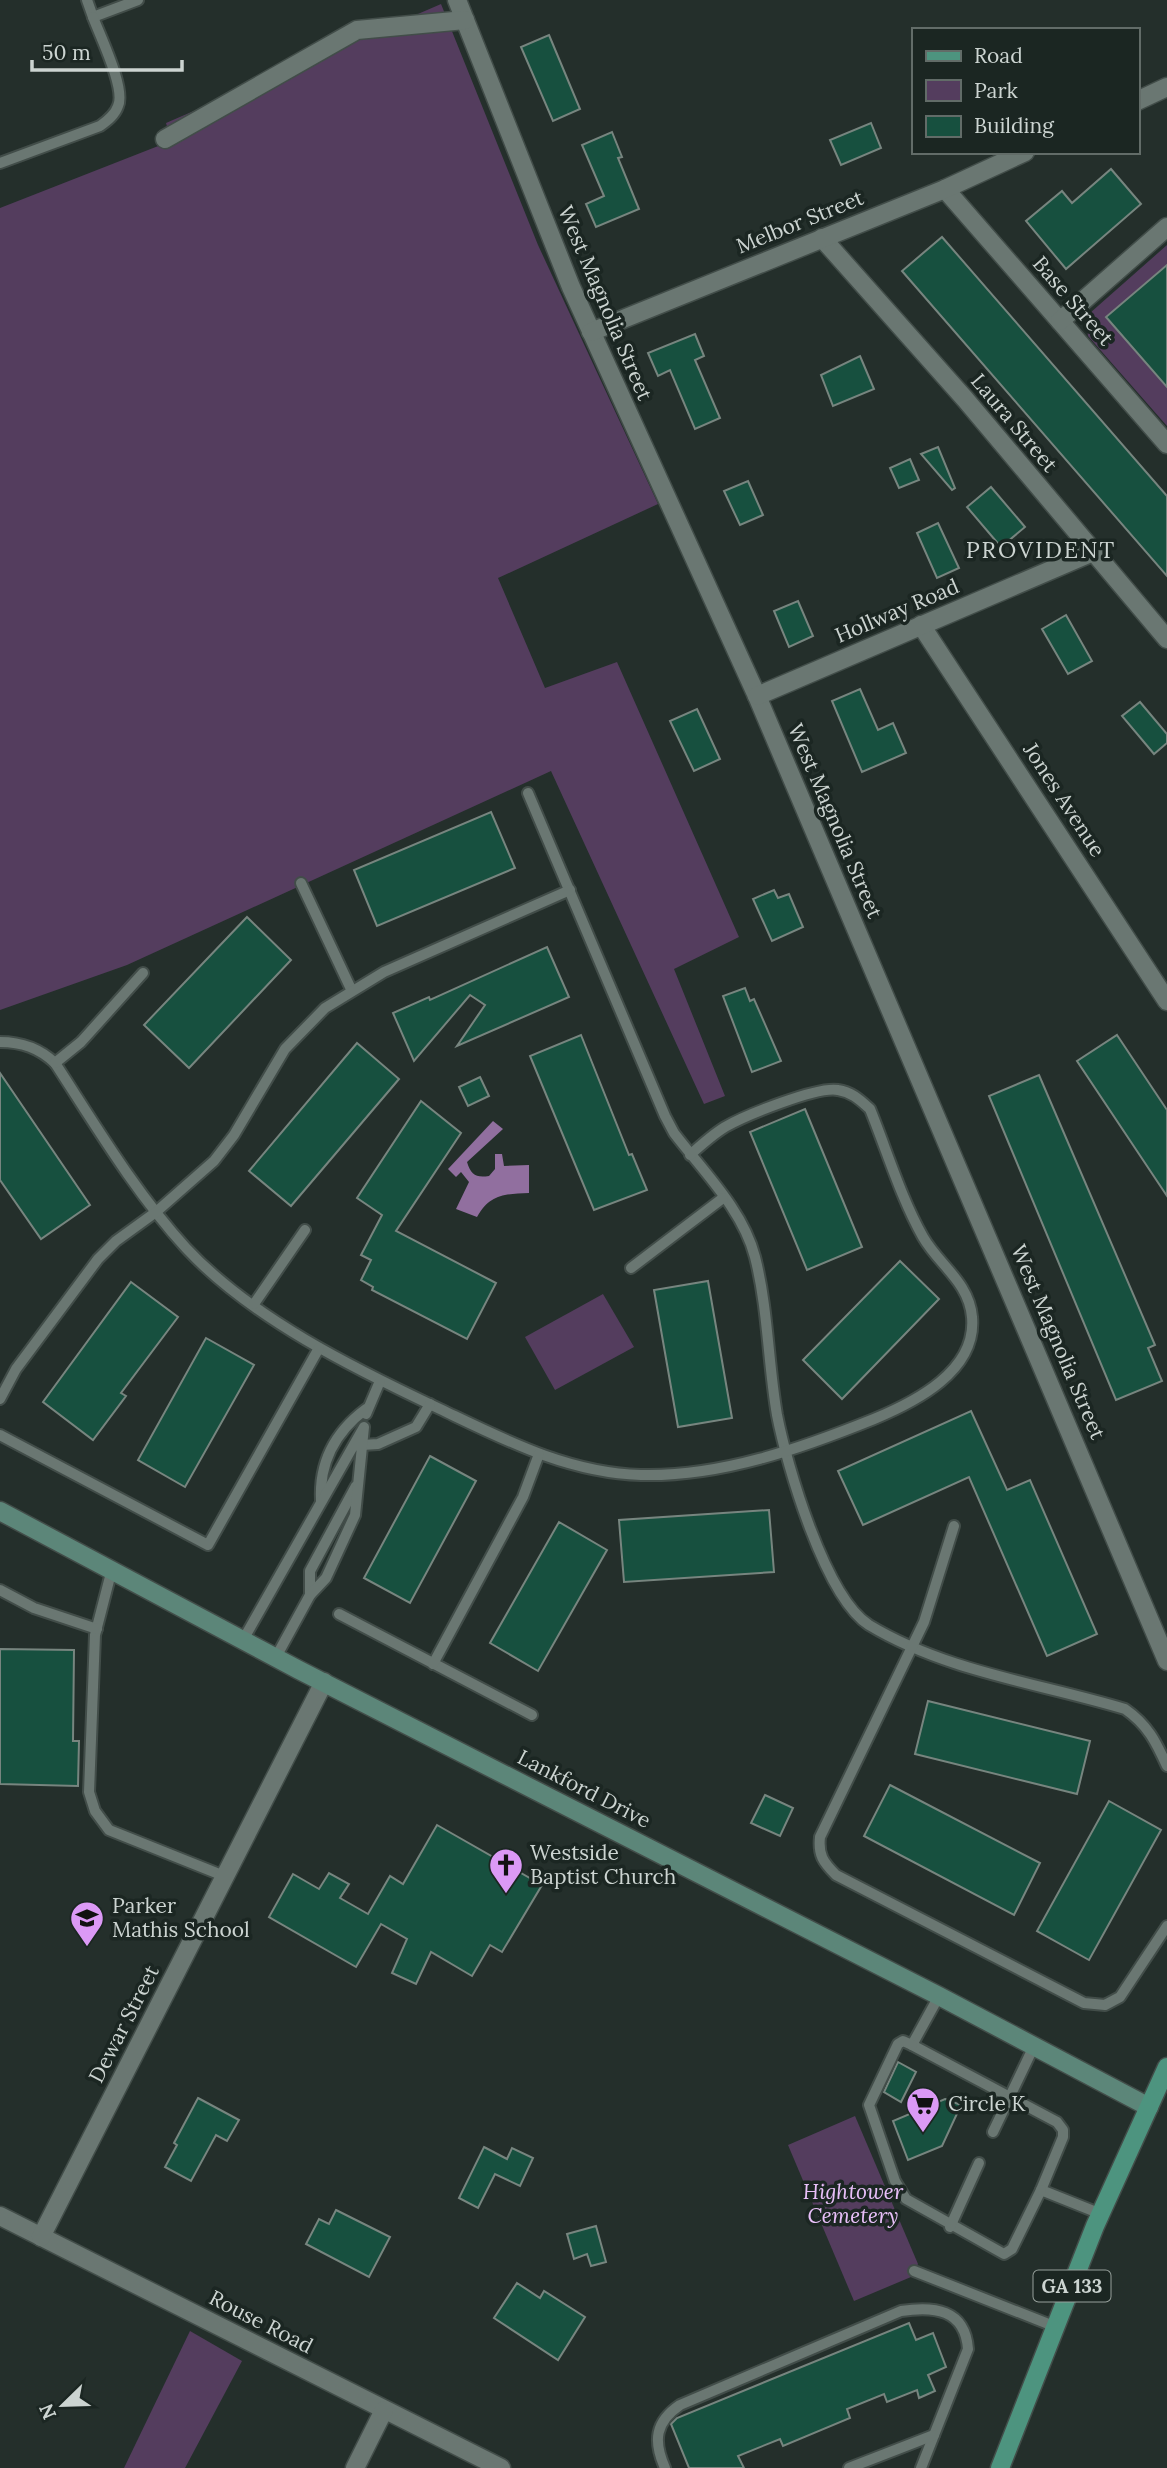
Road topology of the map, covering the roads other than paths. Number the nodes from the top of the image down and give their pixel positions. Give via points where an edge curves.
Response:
1 (87, 0) edge
2 (138, 0) edge
3 (457, 0) edge
4 (93, 17) junction
5 (465, 20) junction
6 (1167, 88) edge
7 (1139, 100) edge
8 (165, 139) dead end
9 (1021, 154) edge
10 (0, 163) edge
11 (945, 189) junction
12 (1167, 227) edge
13 (822, 238) junction
14 (1060, 321) junction
15 (591, 332) junction
16 (1167, 444) edge
17 (1093, 552) junction
18 (921, 625) junction
19 (1167, 639) edge
20 (757, 696) junction
21 (528, 793) dead end
22 (302, 883) dead end
23 (570, 890) junction
24 (143, 973) dead end
25 (351, 989) junction
26 (1167, 1001) edge
27 (0, 1042) edge
28 (55, 1063) junction
29 (690, 1154) junction
30 (723, 1198) junction
31 (156, 1212) junction
32 (305, 1230) dead end
33 (631, 1268) dead end
34 (254, 1304) junction
35 (318, 1348) junction
36 (380, 1381) junction
37 (0, 1399) edge
38 (429, 1404) junction
39 (366, 1409) junction
40 (364, 1427) junction
41 (0, 1435) edge
42 (362, 1445) junction
43 (787, 1450) junction
44 (539, 1454) junction
45 (359, 1481) junction
46 (321, 1503) junction
47 (0, 1511) edge
48 (954, 1526) dead end
49 (112, 1569) junction
50 (0, 1590) edge
51 (310, 1595) junction
52 (339, 1615) dead end
53 (97, 1629) junction
54 (243, 1640) junction
55 (912, 1646) junction
56 (276, 1657) junction
57 (1167, 1661) edge
58 (433, 1664) junction
59 (324, 1682) junction
60 (532, 1715) dead end
61 (1167, 1766) edge
62 (223, 1876) junction
63 (1167, 1926) edge
64 (939, 1996) junction
65 (912, 2045) junction
66 (1034, 2046) junction
67 (1167, 2067) edge
68 (1009, 2096) junction
69 (1149, 2107) junction
70 (993, 2132) dead end
71 (979, 2163) dead end
72 (1041, 2190) junction
73 (1101, 2214) junction
74 (0, 2216) edge
75 (950, 2227) junction
76 (41, 2237) junction
77 (914, 2271) dead end
78 (1056, 2327) junction
79 (384, 2410) junction
80 (934, 2435) junction
81 (355, 2468) edge
82 (501, 2468) edge
83 (664, 2468) edge
84 (849, 2468) edge
85 (920, 2468) edge
86 (1000, 2468) edge

1 - 4 lane
2 - 4 lane
3 - 5 street, West Magnolia Street
4 - 10 lane via 120,90 120,104 100,126
5 - 8 street via 357,30
5 - 15 street, West Magnolia Street
6 - 7 street
9 - 11 street, Melbor Street
11 - 13 street, Melbor Street
11 - 14 street, Base Street
12 - 14 street
13 - 15 street, Melbor Street
13 - 17 street, Laura Street
14 - 16 street, Base Street
15 - 20 street, West Magnolia Street
17 - 18 street, Hollway Road
17 - 19 street, Laura Street
18 - 20 street, Hollway Road
18 - 26 street, Jones Avenue
20 - 57 street, West Magnolia Street
21 - 23 lane
22 - 25 lane
23 - 25 lane
23 - 29 lane via 666,1116
24 - 28 lane
25 - 31 lane via 305,1026 279,1057 214,1161
27 - 28 lane via 43,1051
28 - 31 lane
29 - 30 lane
29 - 43 lane via 726,1126 803,1096 838,1089 854,1094 870,1109 923,1238 967,1294 973,1320 968,1344 953,1371 934,1388 896,1410
30 - 33 lane
30 - 43 lane via 746,1232 755,1258
31 - 34 lane via 211,1272
31 - 37 lane via 98,1259 16,1369
32 - 34 lane
34 - 35 lane
35 - 36 lane
35 - 41 lane via 208,1545
36 - 38 lane
36 - 39 lane
38 - 42 lane via 416,1427 378,1444
38 - 44 lane
39 - 40 lane
39 - 46 lane via 345,1425 320,1476
40 - 42 lane
40 - 46 lane
42 - 45 lane
43 - 44 lane via 732,1466 643,1475 596,1470
43 - 55 lane via 822,1561 835,1587 867,1623
44 - 58 lane via 523,1497
45 - 51 lane via 310,1571
45 - 51 lane via 355,1515 342,1547 326,1578
46 - 54 lane
47 - 49 main road, Lankford Drive
48 - 55 lane
49 - 53 lane
49 - 54 main road, Lankford Drive
50 - 53 lane via 34,1608
51 - 56 lane
52 - 58 lane
53 - 62 lane via 89,1792 95,1811 109,1830
54 - 56 main road, Lankford Drive
55 - 61 lane via 959,1666 1125,1709 1153,1735
55 - 63 lane via 820,1837 822,1862 836,1875 1084,2003 1105,2005 1120,1997
56 - 59 main road, Lankford Drive
58 - 60 lane
59 - 62 street, Dewar Street
59 - 64 main road, Lankford Drive
62 - 76 street, Dewar Street
64 - 65 lane
64 - 66 main road, Lankford Drive
65 - 68 lane
65 - 75 lane via 898,2044 869,2113 906,2199
66 - 68 lane
66 - 69 main road, Lankford Drive
67 - 69 main road, GA 133
68 - 70 lane
68 - 72 lane via 1057,2122 1063,2130
69 - 73 main road, GA 133
71 - 75 lane
72 - 73 lane
72 - 75 lane via 1009,2253
73 - 78 main road, GA 133
74 - 76 street, Rouse Road
76 - 79 street, Rouse Road
77 - 78 lane
78 - 86 main road, GA 133
79 - 81 street
79 - 82 street, Rouse Road
80 - 83 lane via 968,2349 967,2334 948,2313 925,2308 901,2311 680,2405 665,2415 659,2428
80 - 84 lane
80 - 85 lane

